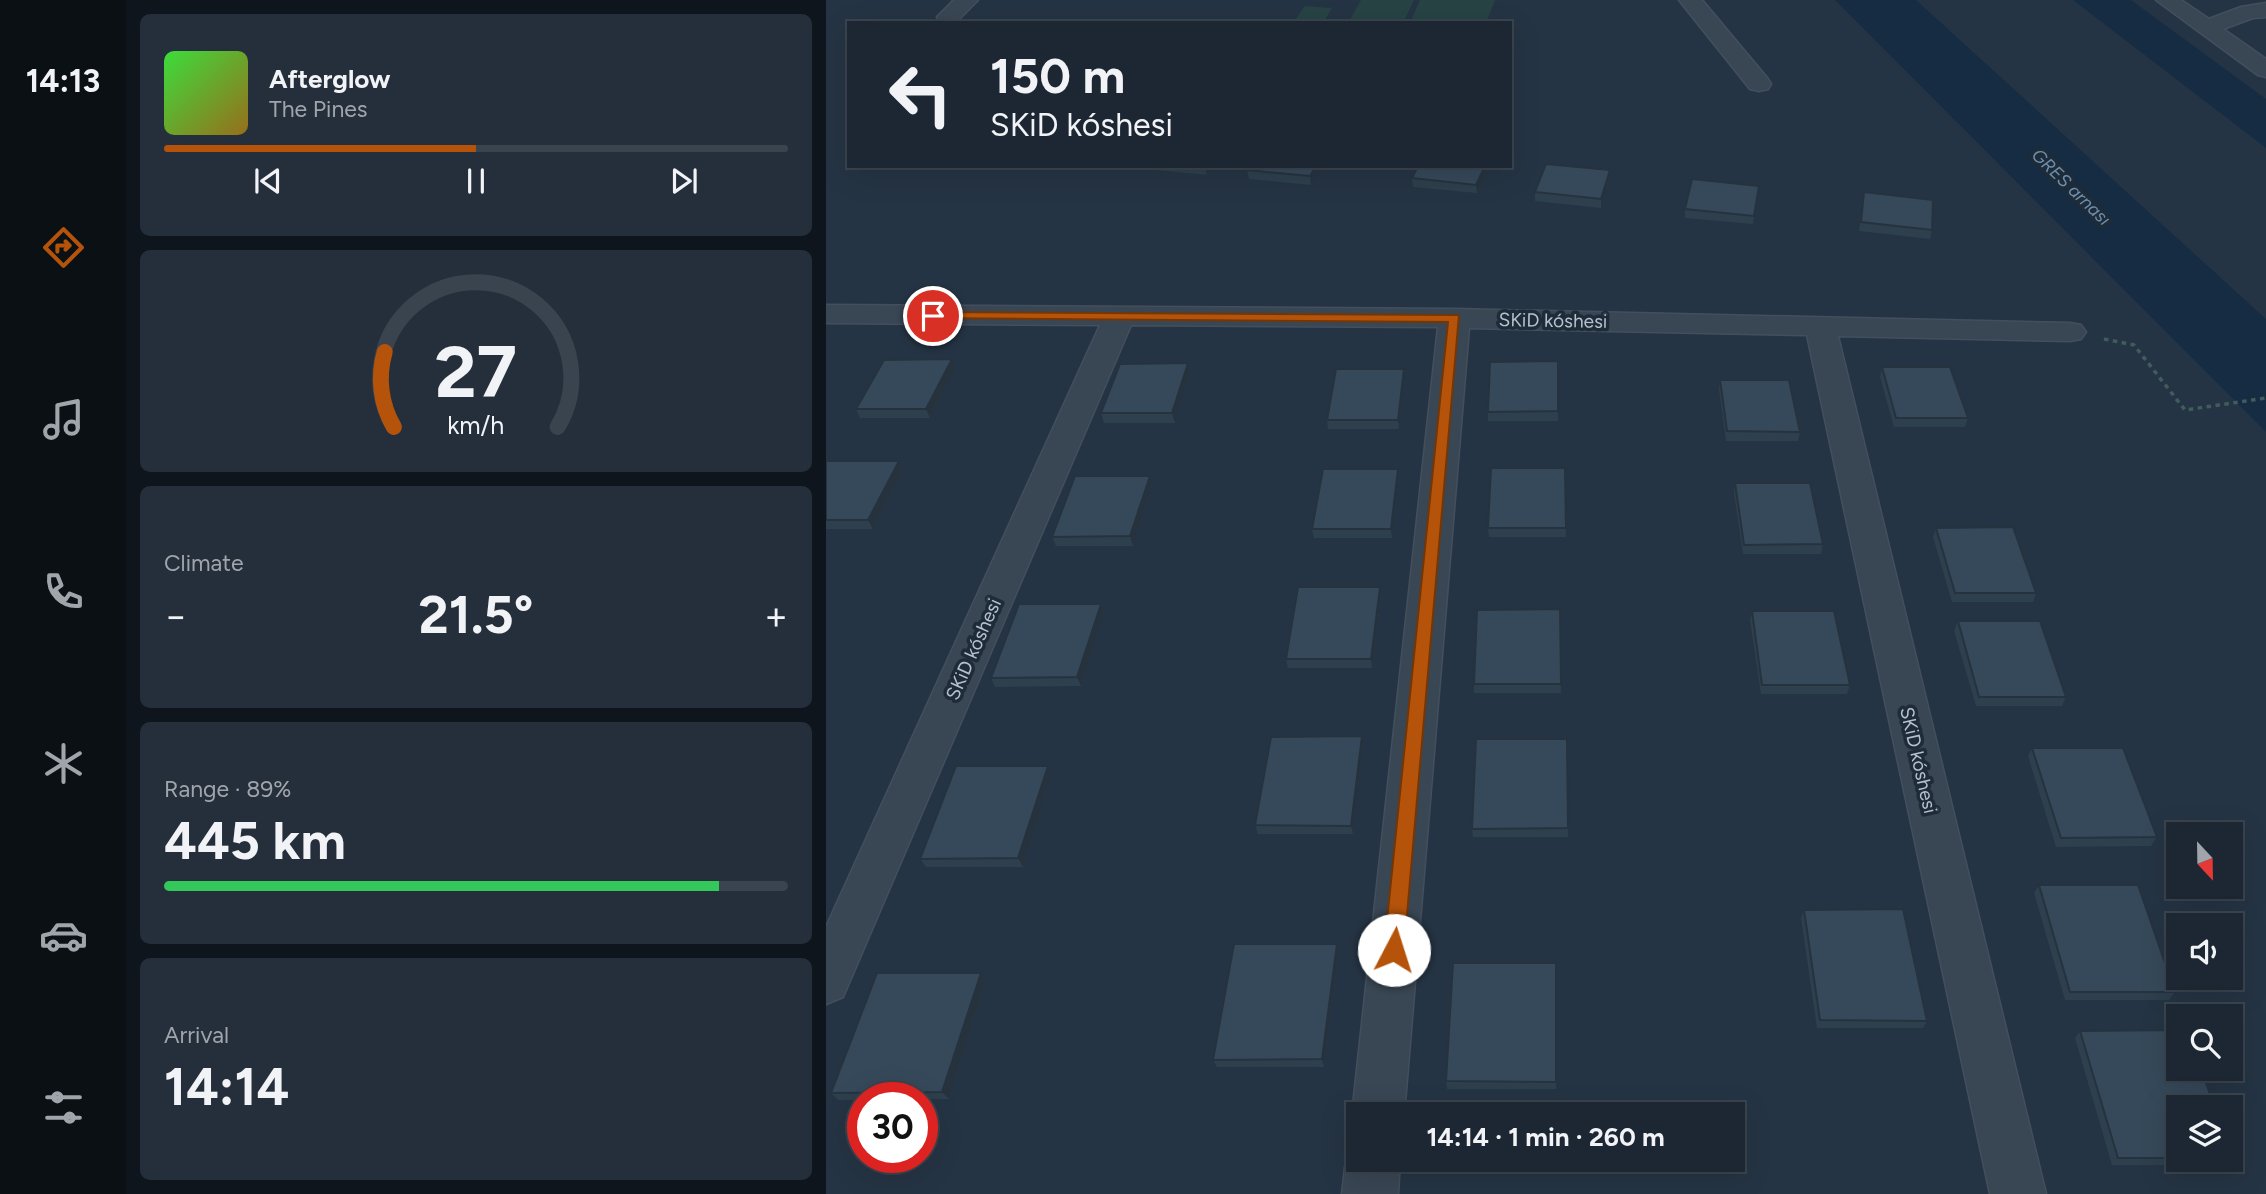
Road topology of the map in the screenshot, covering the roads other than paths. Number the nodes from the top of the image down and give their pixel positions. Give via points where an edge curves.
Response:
1 (967, 0) edge
2 (1690, 0) edge
3 (2167, 0) edge
4 (2266, 10) edge
5 (948, 17) dead end
6 (2206, 27) junction
7 (2254, 52) edge
8 (2266, 70) edge
9 (1759, 84) dead end
10 (826, 314) edge
11 (1119, 317) junction
12 (1454, 318) junction
13 (1820, 326) junction
14 (2070, 332) road end
15 (826, 981) edge
16 (1379, 1102) edge
17 (1372, 1172) edge
18 (1370, 1194) edge
19 (2018, 1194) edge

1 - 5 street
2 - 9 street
3 - 6 street
4 - 6 street
6 - 7 street
7 - 8 street
10 - 11 street, SKiD kóshesi
11 - 12 street, SKiD kóshesi
11 - 15 street, SKiD kóshesi
12 - 13 street, SKiD kóshesi
12 - 16 street
13 - 14 street, SKiD kóshesi
13 - 19 street, SKiD kóshesi
17 - 18 street

